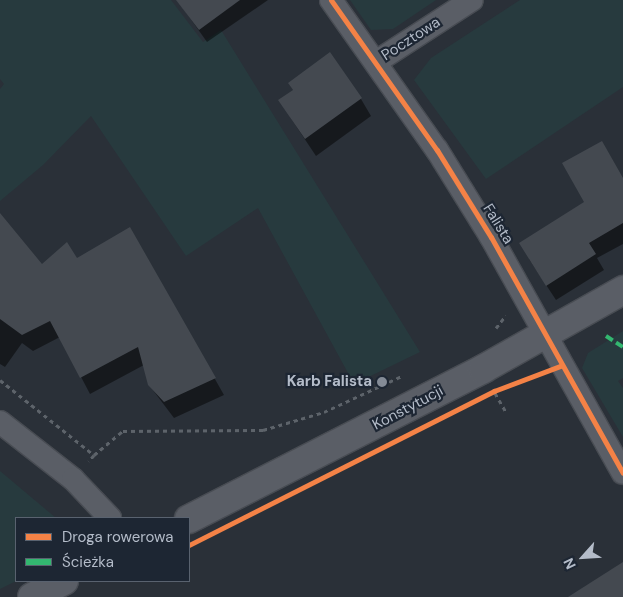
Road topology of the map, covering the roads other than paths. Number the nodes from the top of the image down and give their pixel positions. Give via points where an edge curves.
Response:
1 (331, 0) edge
2 (472, 0) edge
3 (376, 62) junction
4 (623, 290) edge
5 (545, 335) junction
6 (0, 422) edge
7 (623, 473) edge
8 (109, 517) edge
9 (190, 517) edge
10 (62, 582) edge
11 (32, 597) edge

1 - 3 street, Falista
2 - 3 street, Pocztowa
3 - 5 street, Falista via 486,229
4 - 5 street, Konstytucji
5 - 7 street, Falista
5 - 9 street, Konstytucji
6 - 8 street via 73,479
10 - 11 street

